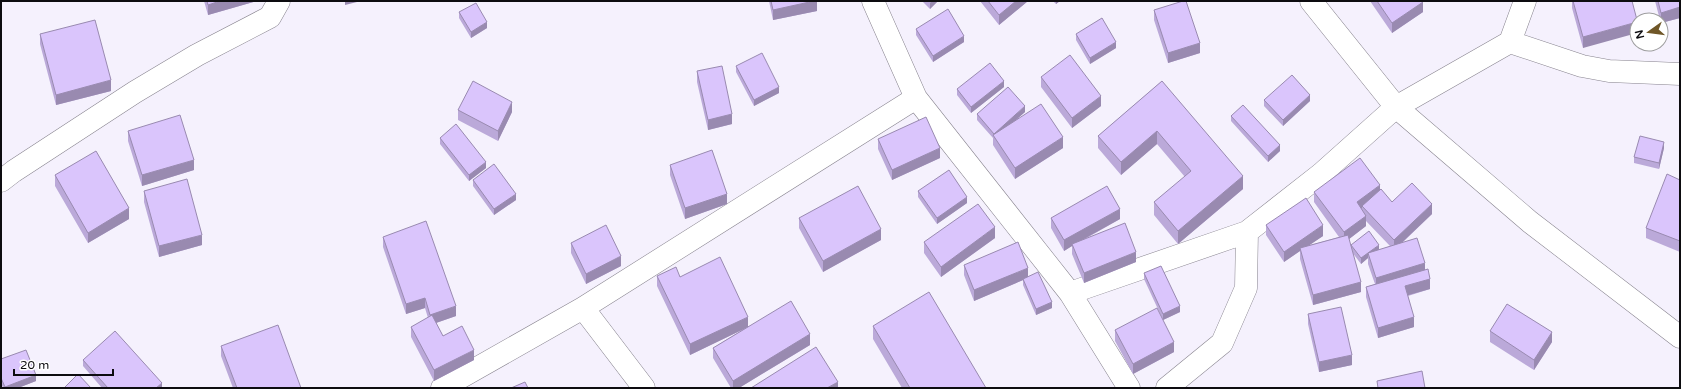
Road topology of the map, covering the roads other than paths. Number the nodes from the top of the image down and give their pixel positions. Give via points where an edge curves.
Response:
1 (279, 1) edge
2 (873, 1) edge
3 (1311, 1) edge
4 (1525, 1) edge
5 (1510, 42) junction
6 (1680, 74) edge
7 (916, 98) junction
8 (1396, 107) junction
9 (1, 181) edge
10 (1247, 232) junction
11 (1070, 293) junction
12 (583, 308) junction
13 (1675, 329) edge
14 (442, 388) edge
15 (644, 388) edge
16 (1129, 388) edge
17 (1167, 388) edge

1 - 9 street via 270,17 197,55 135,92
2 - 7 street
3 - 8 street
4 - 5 street
5 - 6 street via 1582,66 1609,71
5 - 8 street
7 - 11 street
7 - 12 street
8 - 10 street via 1321,174
8 - 13 street via 1530,222
10 - 11 street
10 - 17 street via 1246,288 1222,343
11 - 16 street
12 - 14 street
12 - 15 street

